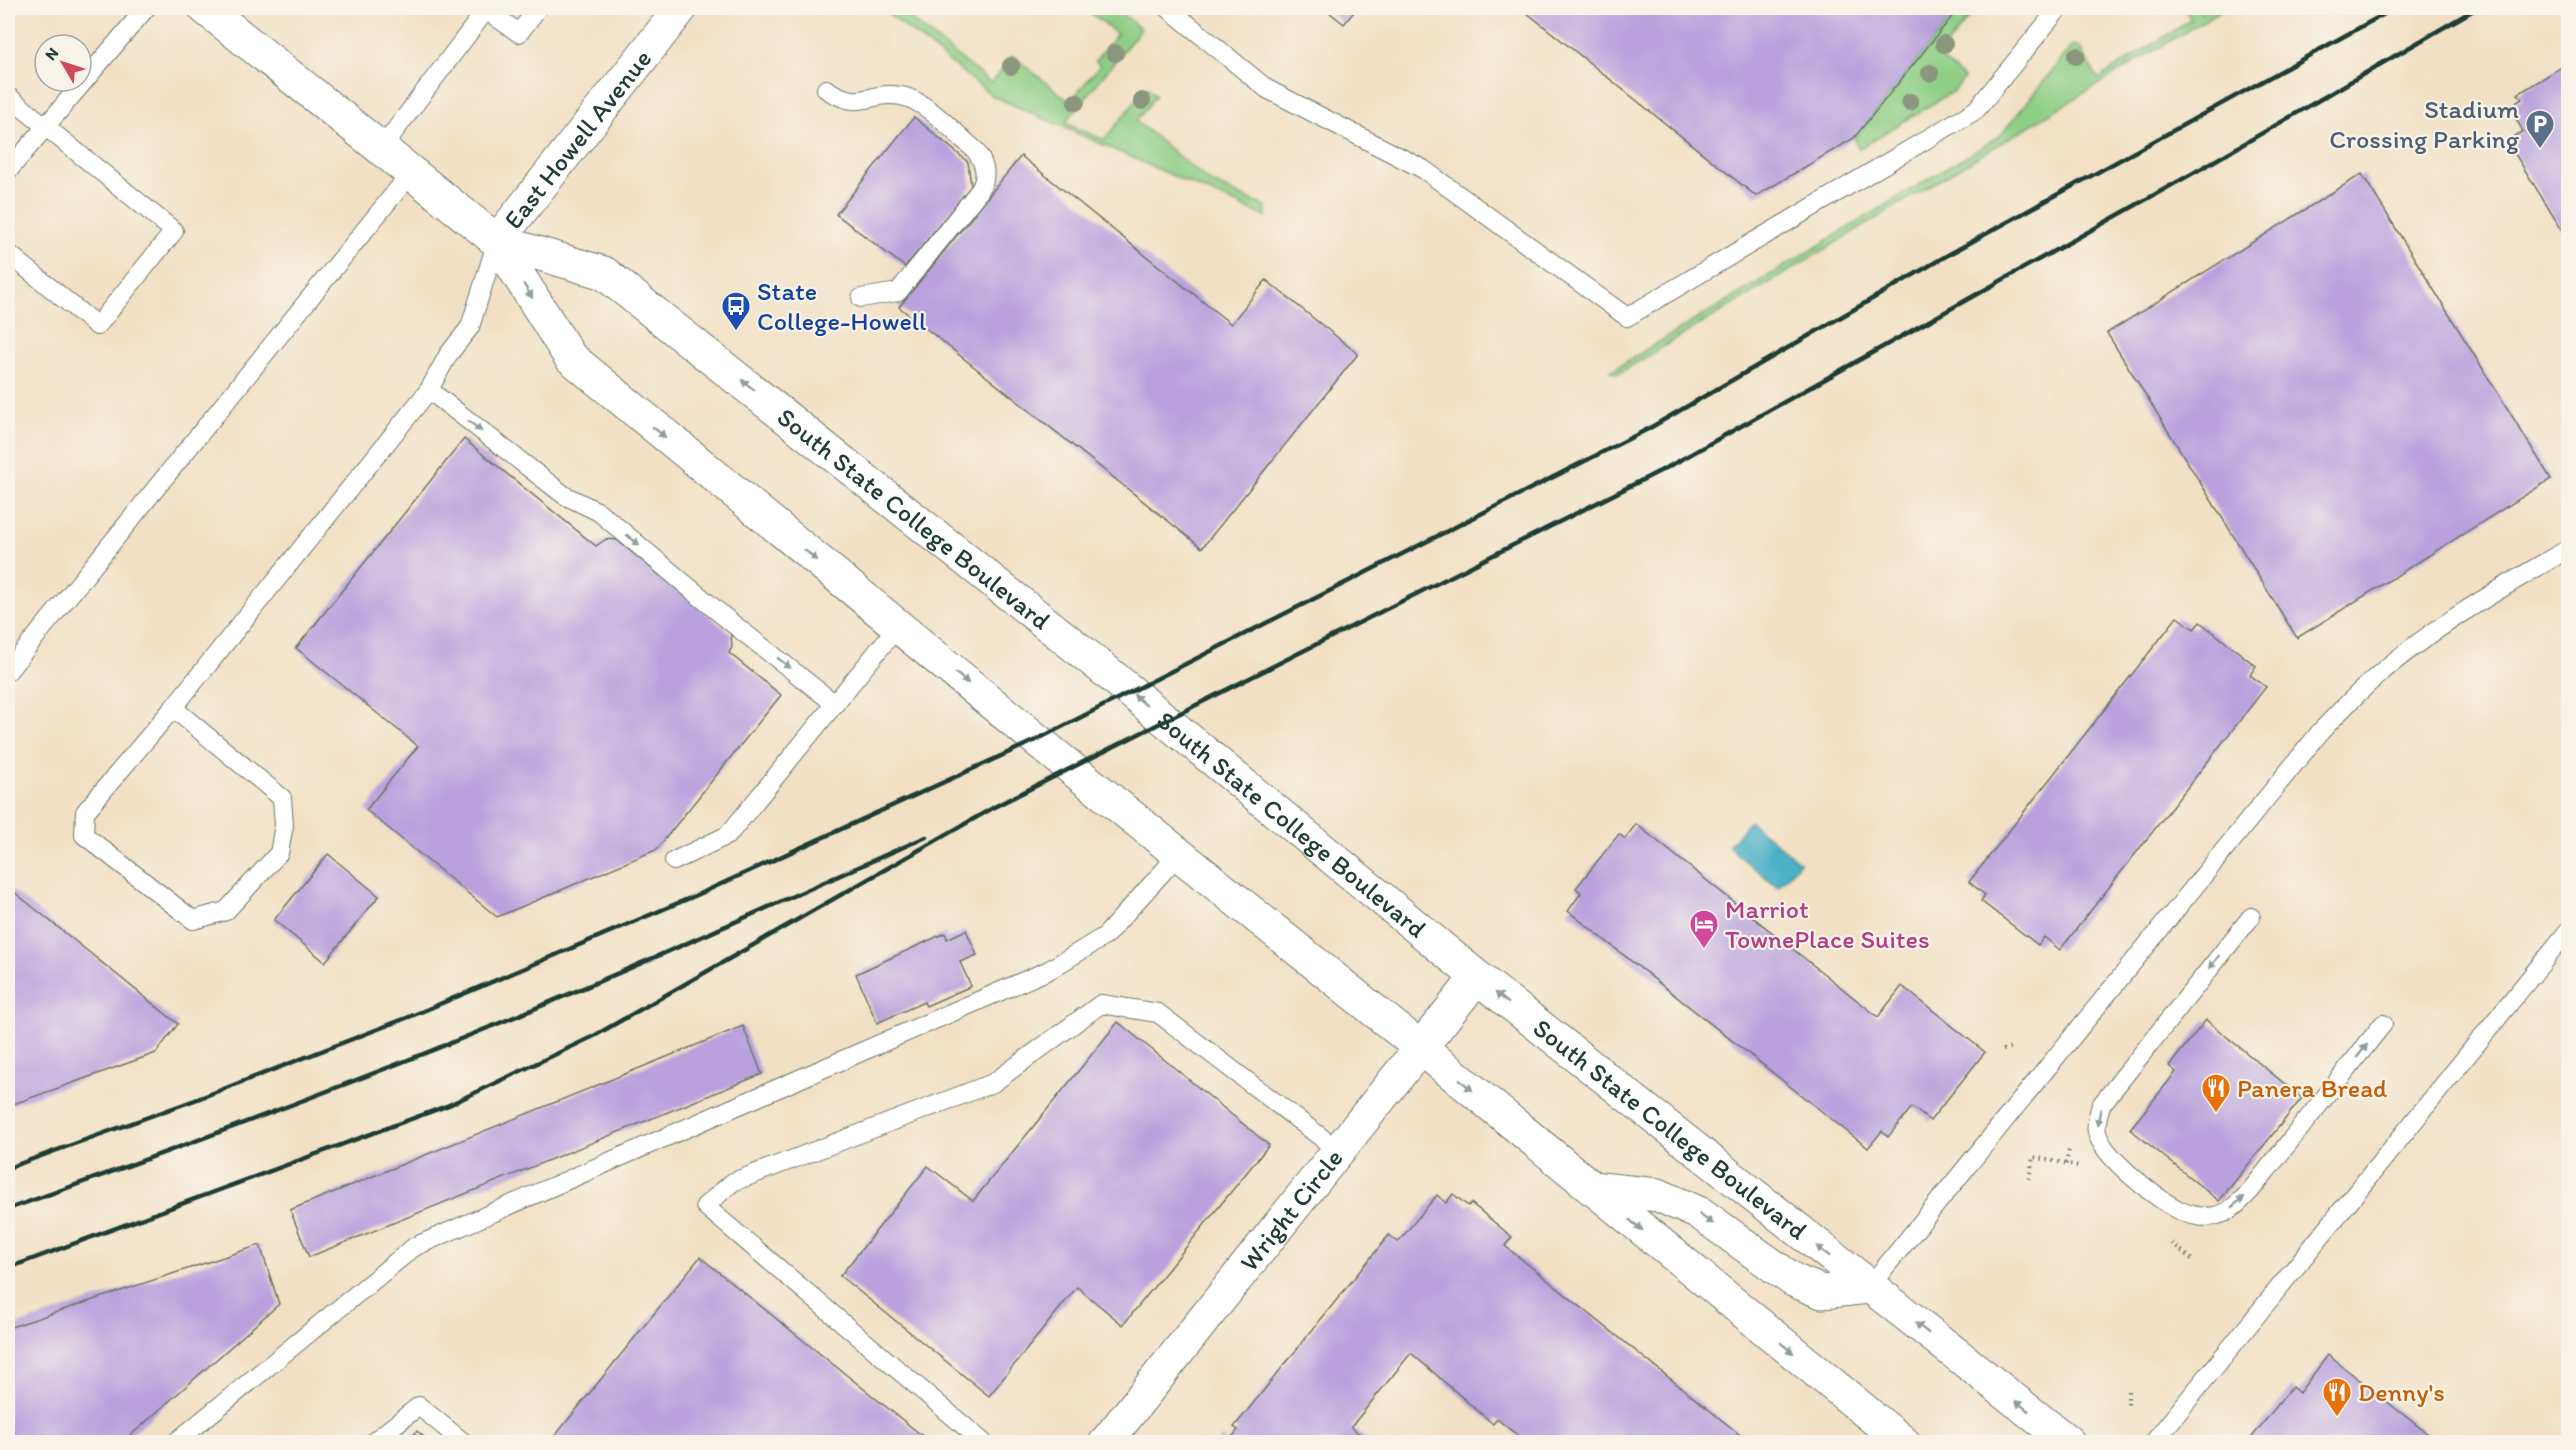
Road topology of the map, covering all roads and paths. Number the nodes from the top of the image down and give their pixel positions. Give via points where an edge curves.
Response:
1 (147, 8) edge
2 (206, 8) edge
3 (538, 8) edge
4 (681, 8) edge
5 (1168, 8) edge
6 (2059, 8) edge
7 (484, 9) edge
8 (826, 89) dead end
9 (8, 96) edge
10 (44, 126) junction
11 (381, 149) junction
12 (8, 171) edge
13 (411, 173) junction
14 (497, 241) junction
15 (8, 254) edge
16 (861, 298) dead end
17 (429, 390) junction
18 (2568, 549) edge
19 (898, 626) junction
20 (8, 671) edge
21 (835, 704) junction
22 (173, 708) junction
23 (1179, 854) junction
24 (674, 861) dead end
25 (2251, 917) dead end
26 (2568, 932) edge
27 (1477, 977) junction
28 (2383, 1024) dead end
29 (1421, 1048) junction
30 (2010, 1048) dead end
31 (2002, 1050) dead end
32 (1340, 1151) junction
33 (1591, 1188) junction
34 (1869, 1287) junction
35 (2128, 1390) dead end
36 (2128, 1409) dead end
37 (176, 1443) edge
38 (374, 1443) edge
39 (463, 1443) edge
40 (983, 1443) edge
41 (1106, 1443) edge
42 (1903, 1443) edge
43 (2068, 1443) edge
44 (2154, 1443) edge

1 - 10 lane
2 - 11 main road, South State College Boulevard
3 - 7 lane via 519,33
4 - 14 main road, East Howell Avenue
5 - 6 lane via 1267,89 1424,169 1627,317 1976,110
7 - 11 lane
8 - 16 lane via 840,98 856,101 887,95 909,98 975,150 986,171 980,190 898,292
9 - 10 lane
10 - 12 lane
10 - 15 lane via 174,231 97,326
11 - 13 main road, South State College Boulevard
13 - 14 main road, South State College Boulevard
13 - 20 lane
14 - 17 lane via 470,327 448,355
14 -> 19 main road, South State College Boulevard via 570,357
27 -> 14 main road, South State College Boulevard via 1105,670 604,273
17 -> 21 lane via 564,495 599,512
17 - 22 lane
18 - 34 lane via 2428,637 2351,699
19 - 21 lane
19 -> 23 main road, South State College Boulevard
21 - 24 lane via 728,835
22 - 22 lane via 85,812 84,835 194,920 226,911 279,853 284,825 282,798
23 - 29 main road, South State College Boulevard
23 - 37 lane via 1105,936 1049,970 414,1246
25 -> 28 lane via 2101,1105 2096,1121 2103,1146 2167,1203 2199,1216 2214,1216 2238,1203
26 - 44 lane
27 - 29 main road, Wright Circle
34 -> 27 main road, South State College Boulevard
29 - 32 main road, Wright Circle
29 -> 33 main road, South State College Boulevard
30 - 31 path
32 - 40 lane via 1158,1013 1101,1004 993,1083 733,1182 705,1206
32 - 41 main road, Wright Circle
33 -> 34 main road via 1658,1195 1701,1214 1793,1280 1822,1292
33 -> 42 main road, South State College Boulevard
43 -> 34 main road, South State College Boulevard
35 - 36 path
38 - 39 lane via 419,1406

